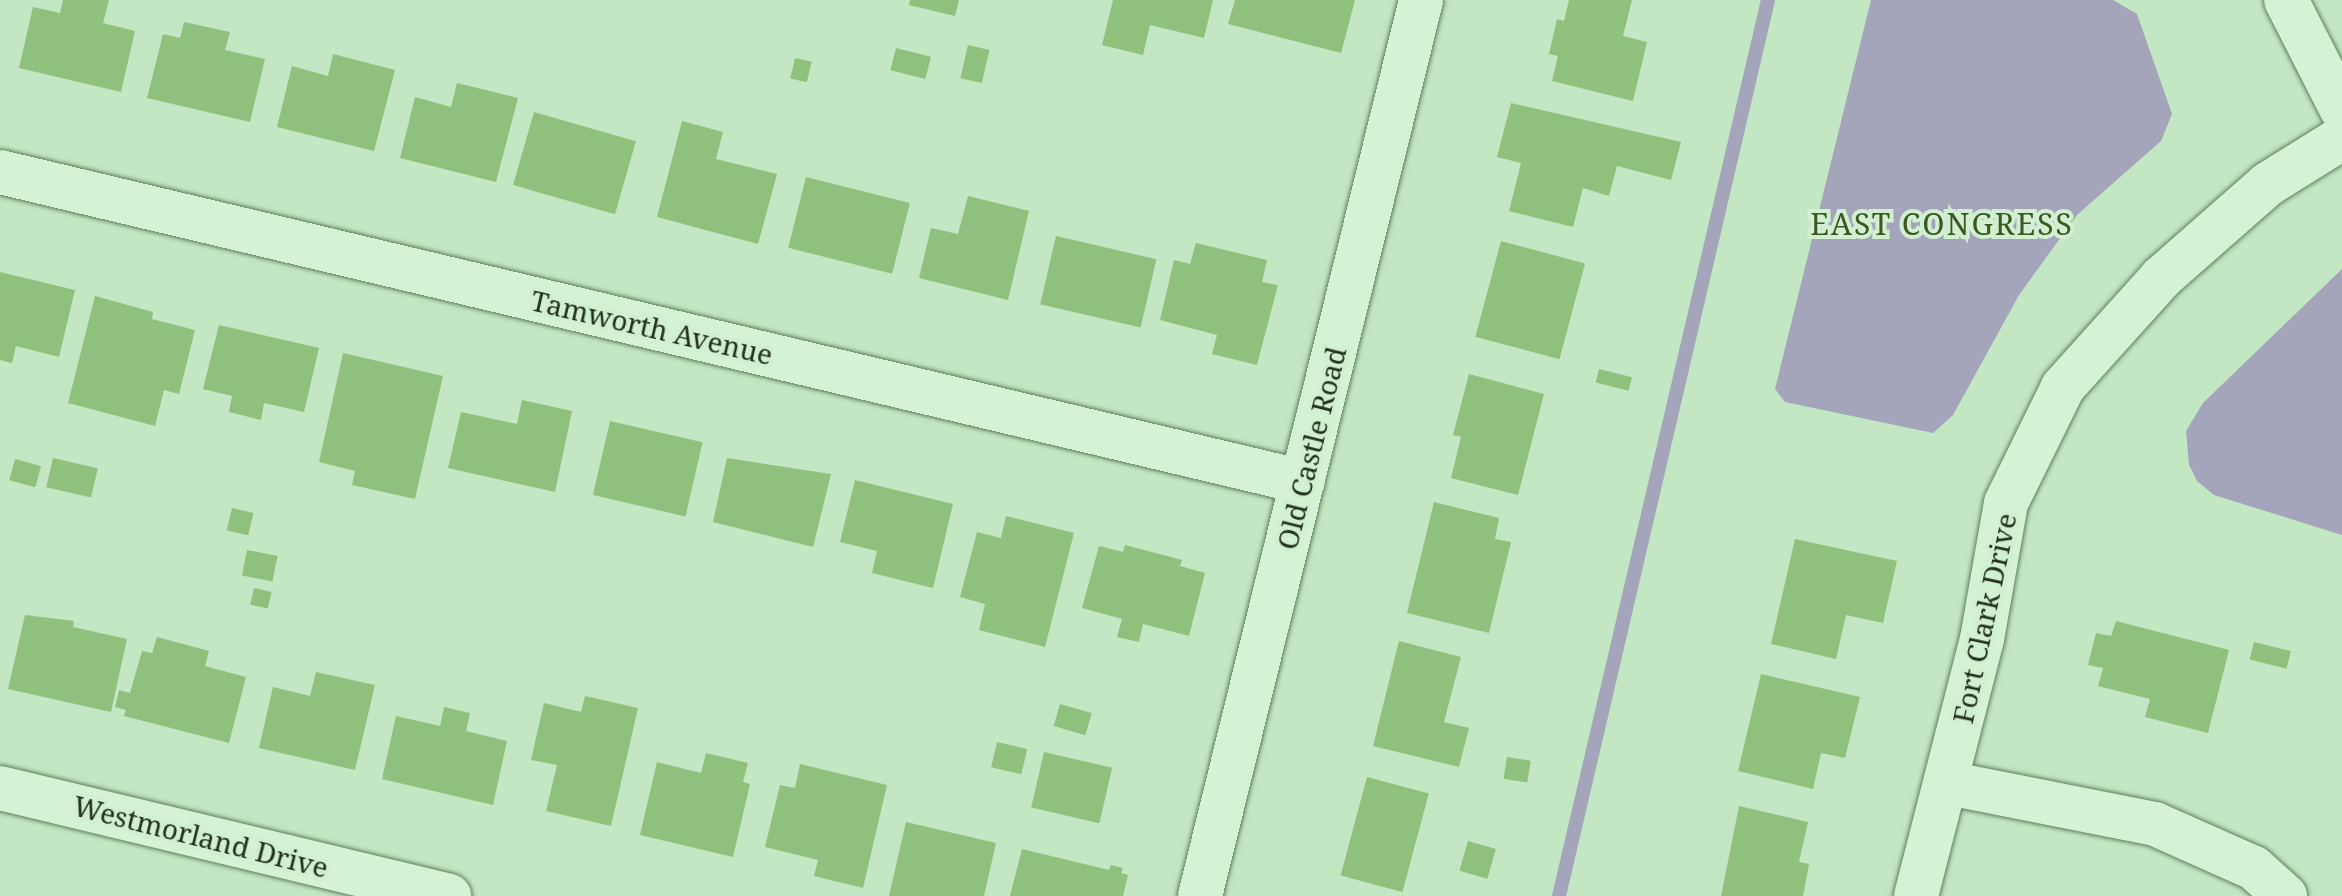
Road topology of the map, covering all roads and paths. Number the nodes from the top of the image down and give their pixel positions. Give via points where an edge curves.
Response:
1 (1421, 0) edge
2 (2286, 0) edge
3 (2342, 110) edge
4 (2342, 138) edge
5 (0, 172) edge
6 (1303, 482) junction
7 (1948, 783) junction
8 (0, 788) edge
9 (449, 896) edge
10 (1200, 896) edge
11 (1916, 896) edge
12 (2285, 896) edge

1 - 6 street, Old Castle Road
2 - 3 street
4 - 7 street, Fort Clark Drive via 2268,184 2161,278 2063,387 2006,503 1982,639
5 - 6 street, Tamworth Avenue
6 - 10 street, Old Castle Road
7 - 11 street, Fort Clark Drive
7 - 12 street via 2155,824 2254,868
8 - 9 street, Westmorland Drive

